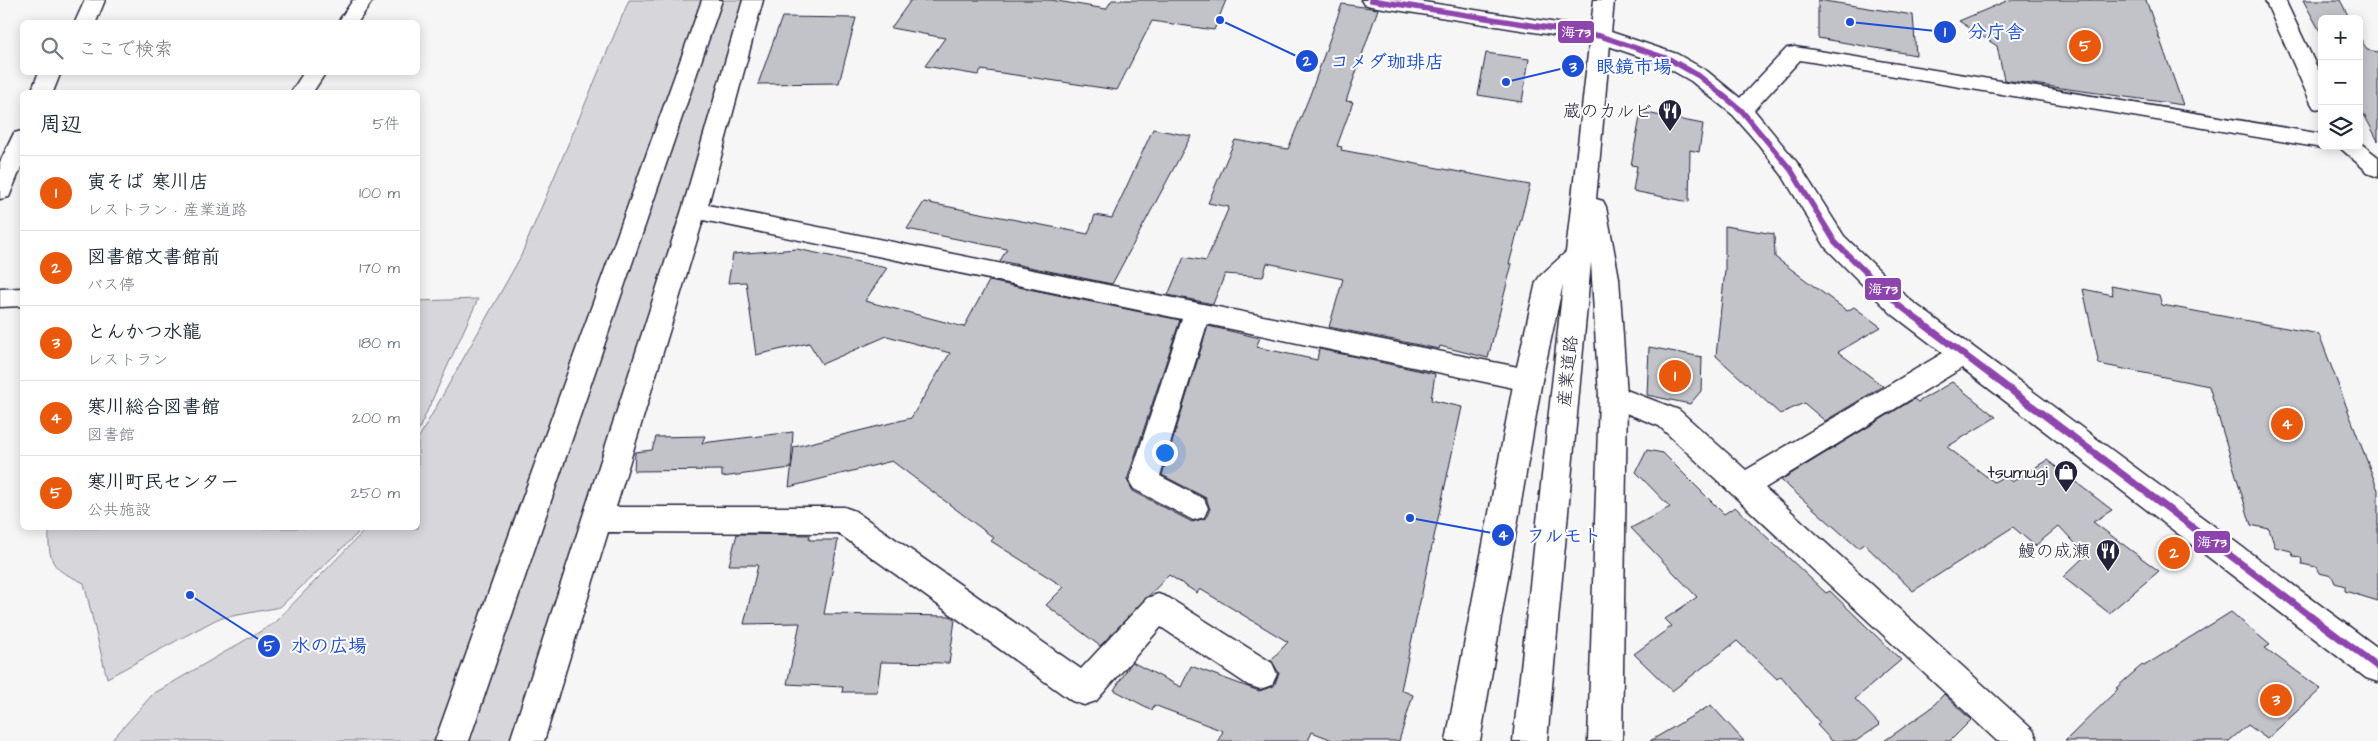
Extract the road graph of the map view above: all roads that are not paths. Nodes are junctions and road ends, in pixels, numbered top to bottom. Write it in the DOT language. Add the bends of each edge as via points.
graph roads {
  1 [pos="95,0"];
  2 [pos="363,0"];
  3 [pos="712,0"];
  4 [pos="753,0"];
  5 [pos="1371,0"];
  6 [pos="1604,0"];
  7 [pos="2275,0"];
  8 [pos="87,20"];
  9 [pos="349,20"];
  10 [pos="1600,36"];
  11 [pos="49,75"];
  12 [pos="313,75"];
  13 [pos="43,90"];
  14 [pos="303,90"];
  15 [pos="2318,94"];
  16 [pos="1741,110"];
  17 [pos="2318,140"];
  18 [pos="20,143"];
  19 [pos="2355,150"];
  20 [pos="2378,169"];
  21 [pos="1588,171"];
  22 [pos="0,191"];
  23 [pos="694,210"];
  24 [pos="1580,254"];
  25 [pos="20,297"];
  26 [pos="0,298"];
  27 [pos="1198,312"];
  28 [pos="1963,354"];
  29 [pos="1528,380"];
  30 [pos="1612,396"];
  31 [pos="1742,487"];
  32 [pos="1193,508"];
  33 [pos="597,519"];
  34 [pos="2378,668"];
  35 [pos="1260,674"];
  36 [pos="452,741"];
  37 [pos="527,741"];
  38 [pos="1463,741"];
  39 [pos="1530,741"];
  40 [pos="1605,741"];
  41 [pos="2021,741"];
  1 -- 8 [label="street"];
  2 -- 9 [label="street"];
  3 -- 36 [label="street"];
  4 -- 23 [label="street"];
  5 -- 10 [label="street"];
  6 -- 10 [label="street, 産業道路"];
  7 -- 15 [label="street"];
  10 -- 16 [label="street" via="1669,59 1698,76"];
  10 -- 21 [label="street, 産業道路"];
  11 -- 13 [label="street"];
  12 -- 14 [label="street"];
  16 -- 17 [label="street" via="1795,53"];
  16 -- 28 [label="street" via="1791,170 1835,242 1901,307"];
  18 -- 22 [label="street"];
  19 -- 20 [label="street"];
  21 -- 24 [label="street, 産業道路"];
  21 -- 30 [label="street" via="1606,278"];
  23 -- 27 [label="street"];
  23 -- 33 [label="street"];
  24 -- 29 [label="street" via="1549,282"];
  24 -- 39 [label="street, 産業道路"];
  25 -- 26 [label="street"];
  27 -- 29 [label="street"];
  27 -- 32 [label="street" via="1144,481"];
  28 -- 31 [label="street"];
  28 -- 34 [label="street"];
  29 -- 38 [label="street"];
  30 -- 31 [label="street" via="1669,418"];
  30 -- 40 [label="street"];
  31 -- 41 [label="street"];
  33 -- 35 [label="street" via="844,520 1084,690 1158,608"];
  33 -- 37 [label="street"];
}
